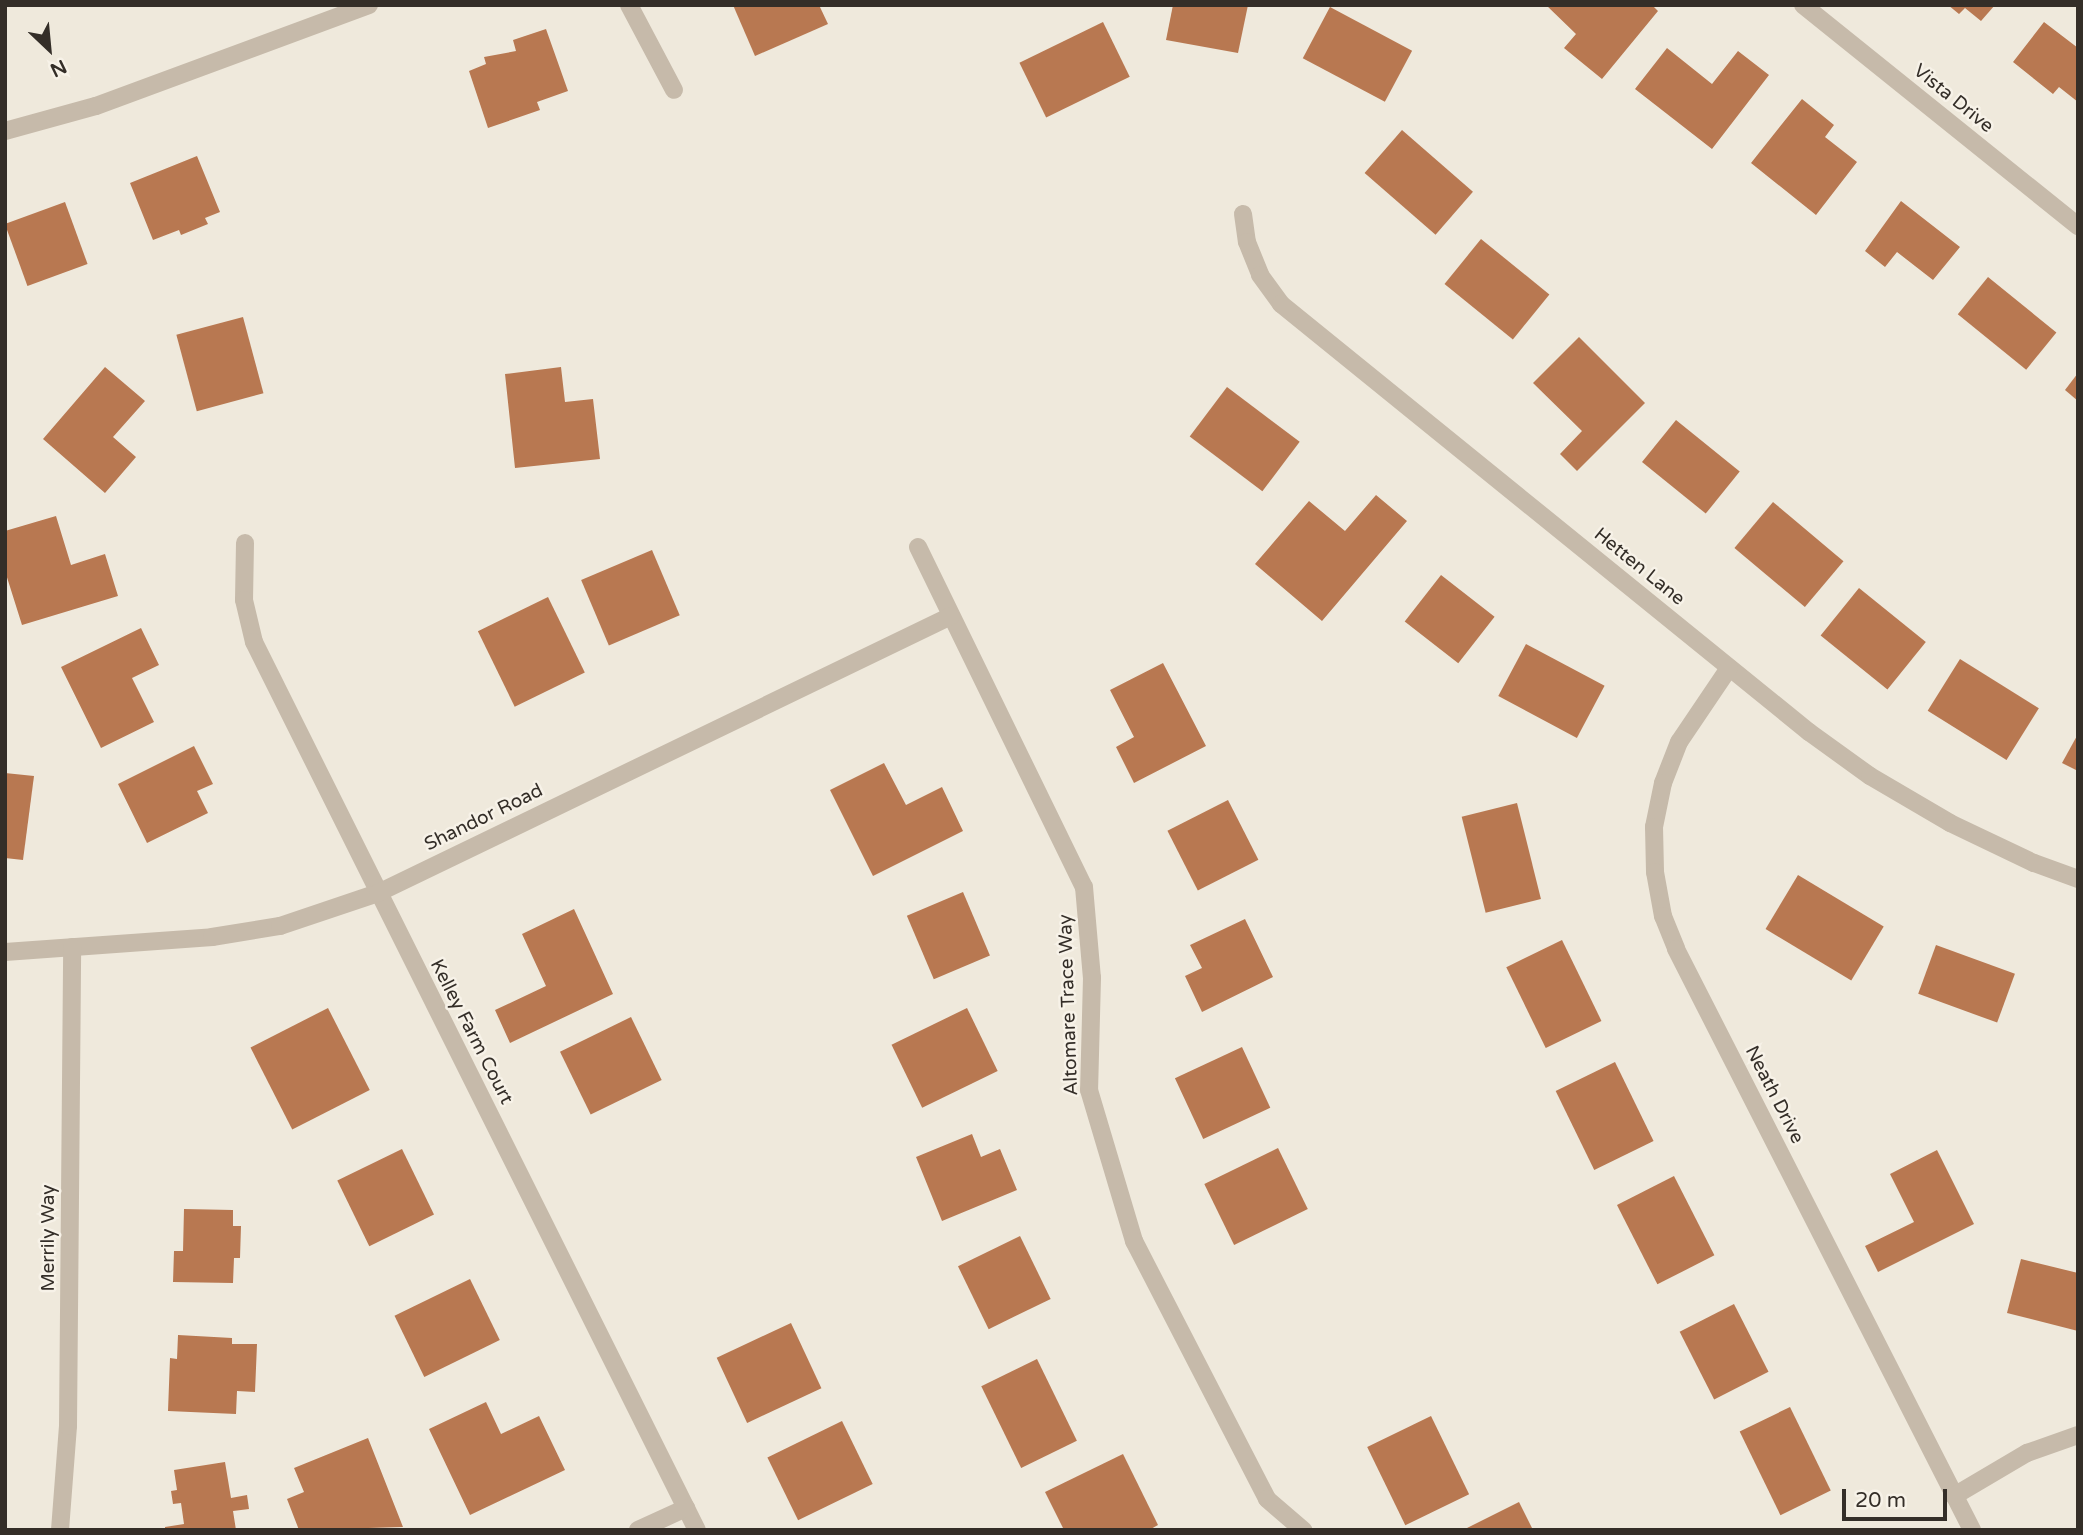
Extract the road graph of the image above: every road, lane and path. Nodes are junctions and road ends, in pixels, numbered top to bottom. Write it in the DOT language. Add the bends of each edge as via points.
graph roads {
  1 [pos="369,5"];
  2 [pos="629,5"];
  3 [pos="1803,5"];
  4 [pos="674,90"];
  5 [pos="5,131"];
  6 [pos="1243,214"];
  7 [pos="2078,226"];
  8 [pos="245,543"];
  9 [pos="918,547"];
  10 [pos="951,616"];
  11 [pos="1729,668"];
  12 [pos="2078,879"];
  13 [pos="377,893"];
  14 [pos="72,947"];
  15 [pos="5,952"];
  16 [pos="2078,1435"];
  17 [pos="1954,1496"];
  18 [pos="686,1508"];
  19 [pos="60,1530"];
  20 [pos="638,1530"];
  21 [pos="697,1530"];
  22 [pos="1303,1530"];
  23 [pos="1972,1530"];
  1 -- 5 [label="street" via="96,106"];
  2 -- 4 [label="street"];
  3 -- 7 [label="street, Vista Drive"];
  6 -- 11 [label="street, Hetten Lane" via="1247,242 1260,275 1281,304"];
  8 -- 13 [label="street, Kelley Farm Court" via="244,600 254,642"];
  9 -- 10 [label="street, Altomare Trace Way"];
  10 -- 13 [label="street, Shandor Road"];
  10 -- 22 [label="street, Altomare Trace Way" via="1084,887 1092,978 1089,1090 1135,1241 1267,1499"];
  11 -- 12 [label="street, Hetten Lane" via="1870,776 1950,823"];
  11 -- 17 [label="street, Neath Drive" via="1679,742 1663,783 1654,838 1663,916"];
  13 -- 14 [label="street, Shandor Road" via="281,926 212,937"];
  13 -- 18 [label="street, Kelley Farm Court"];
  14 -- 15 [label="street, Shandor Road"];
  14 -- 19 [label="street, Merrily Way" via="68,1426"];
  16 -- 17 [label="street" via="2027,1453"];
  17 -- 23 [label="street, Neath Drive"];
  18 -- 20 [label="street"];
  18 -- 21 [label="street, Kelley Farm Court"];
}
